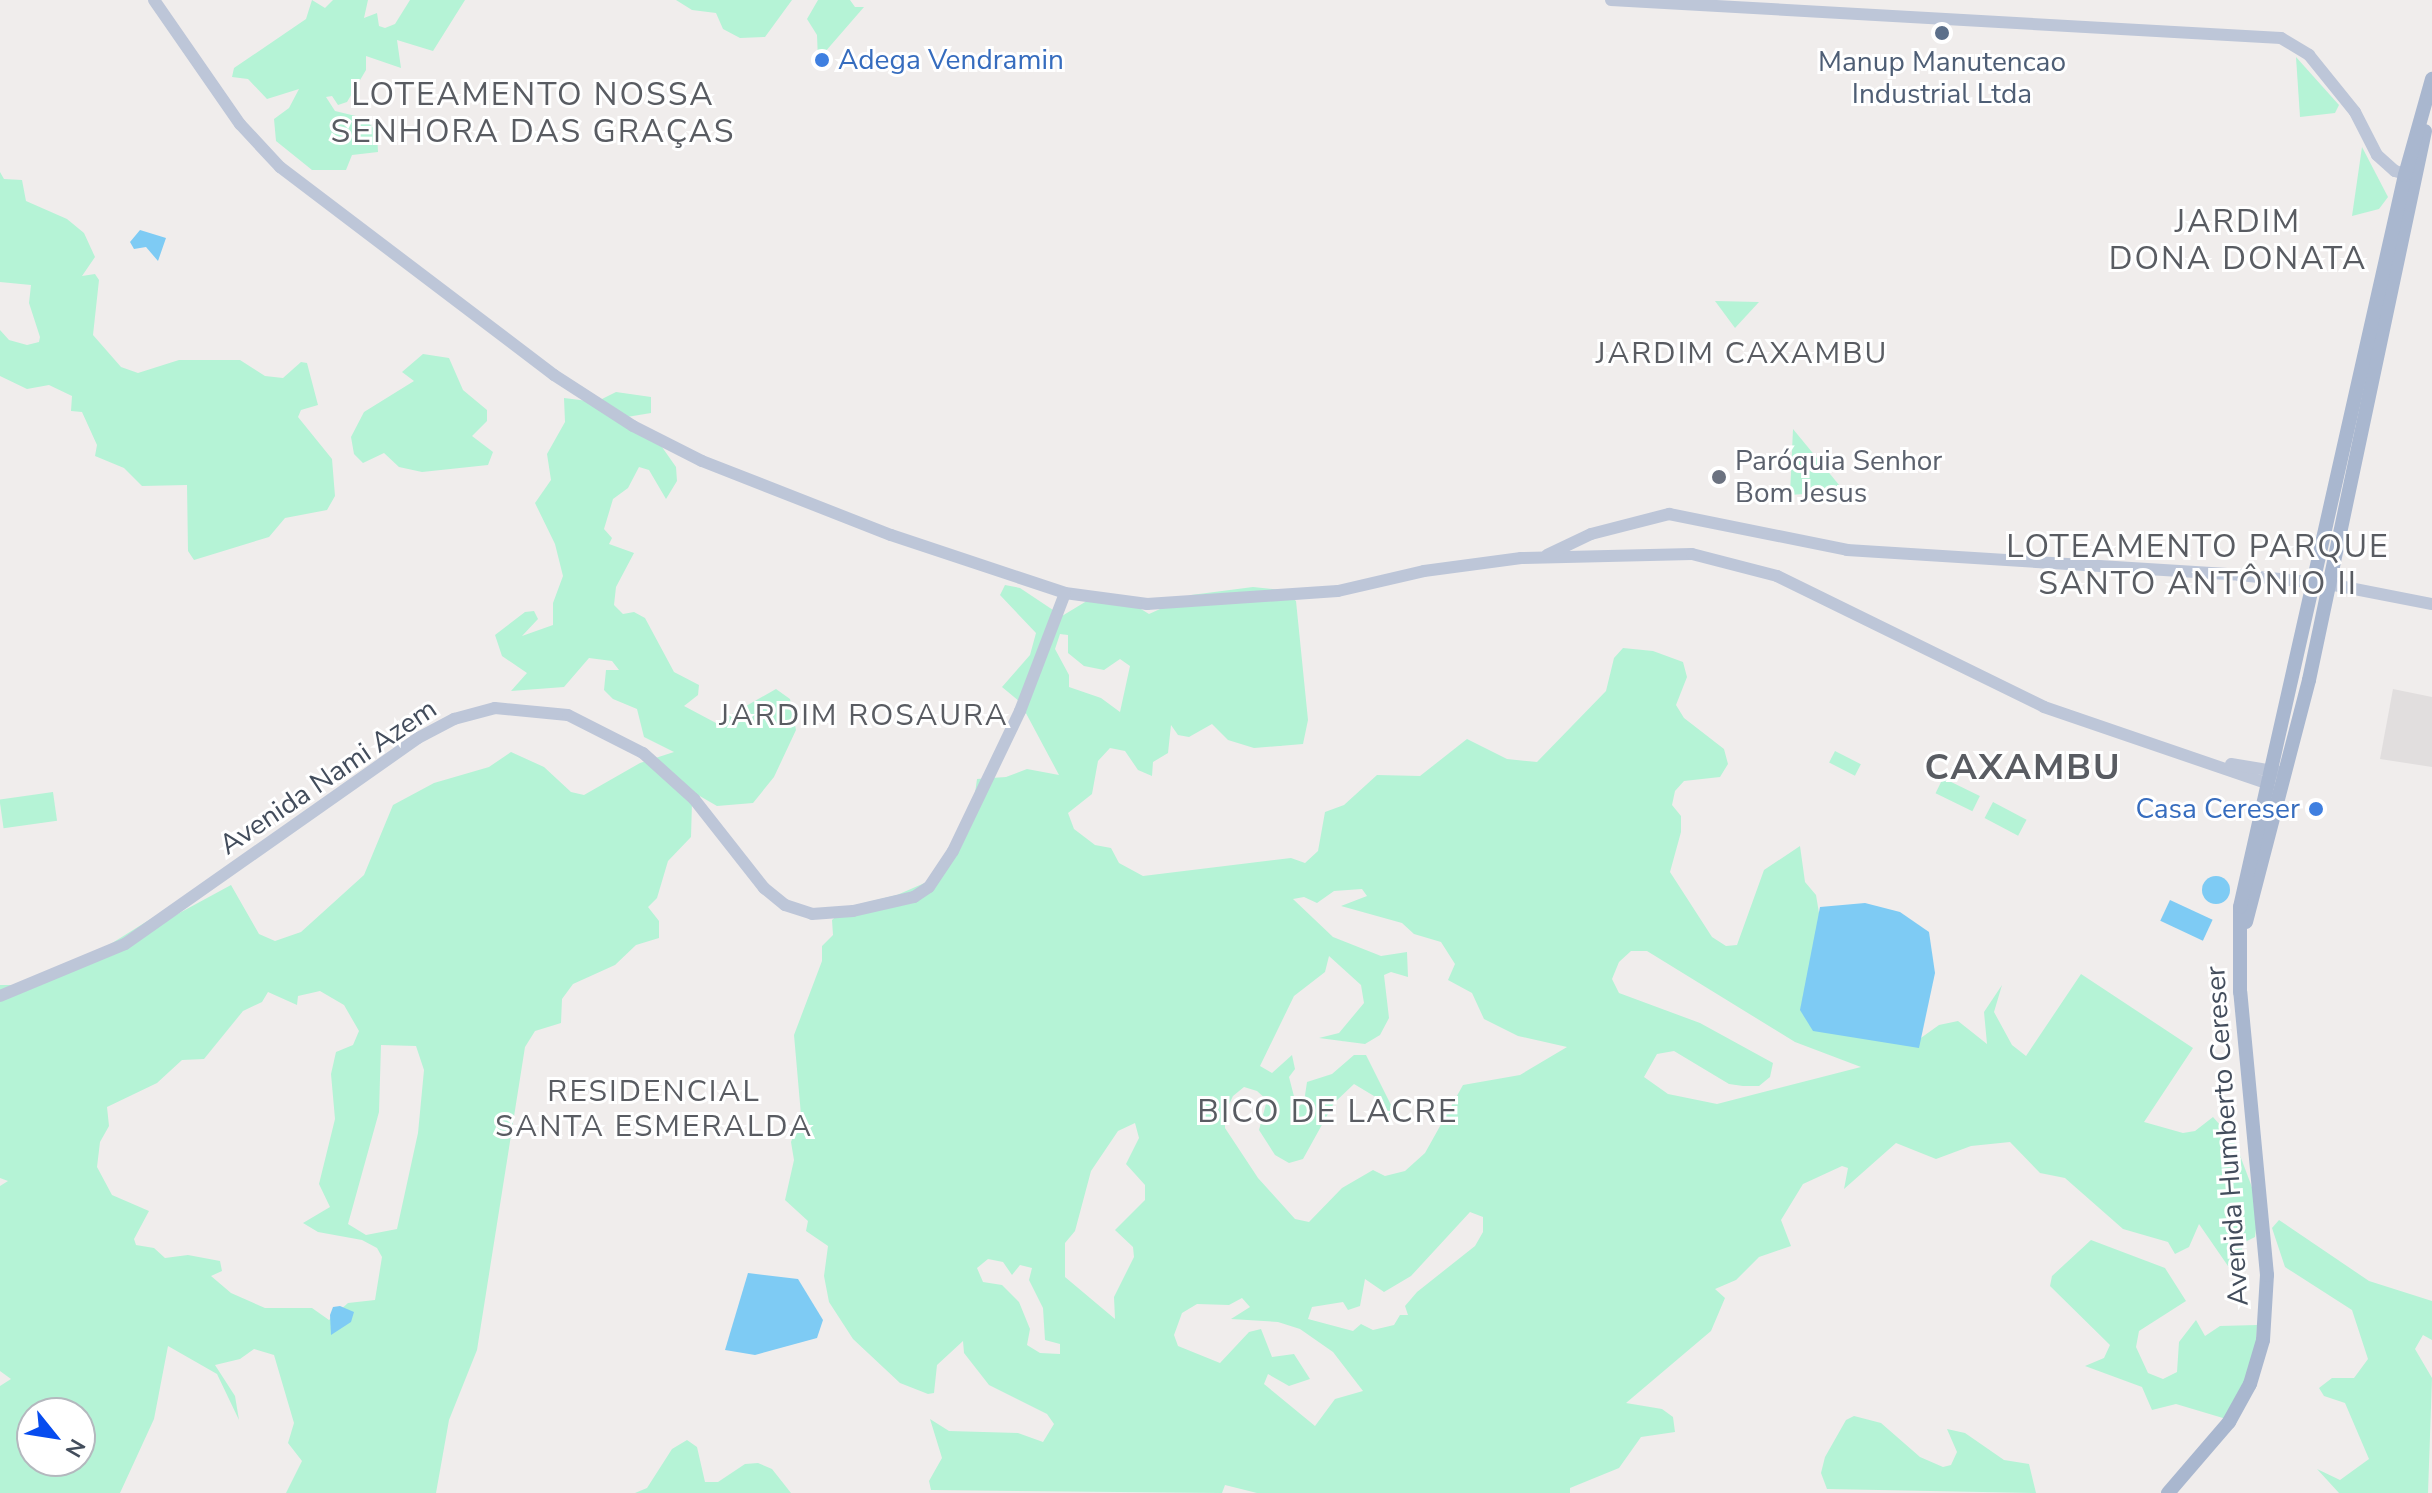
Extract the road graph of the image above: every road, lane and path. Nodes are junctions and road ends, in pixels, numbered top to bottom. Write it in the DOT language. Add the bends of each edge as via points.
graph roads {
  1 [pos="154,0"];
  2 [pos="1611,0"];
  3 [pos="2432,81"];
  4 [pos="2410,176"];
  5 [pos="1544,557"];
  6 [pos="2313,582"];
  7 [pos="2329,584"];
  8 [pos="1065,593"];
  9 [pos="2432,604"];
  10 [pos="2273,775"];
  11 [pos="0,996"];
  12 [pos="2168,1493"];
  1 -- 8 [label="main road" via="233,115 280,167 554,375 633,426 702,461 891,535"];
  2 -- 4 [label="main road" via="2281,38 2309,55 2355,112 2377,155"];
  3 -- 4 [label="main road, Avenida Humberto Cereser"];
  4 -- 6 [label="main road, Avenida Humberto Cereser"];
  4 -- 7 [label="main road, Avenida Humberto Cereser"];
  5 -- 6 [label="main road" via="1591,534 1669,514 1847,550"];
  5 -- 8 [label="main road" via="1424,571 1308,593 1147,604"];
  5 -- 10 [label="main road" via="1661,551 1756,568 2044,707 2200,759"];
  6 -- 7 [label="main road"];
  6 -- 10 [label="main road, Avenida Humberto Cereser"];
  7 -- 9 [label="main road"];
  7 -- 10 [label="main road, Avenida Humberto Cereser"];
  8 -- 11 [label="main road, Avenida Nami Azem" via="1020,711 953,851 929,887 914,897 812,914 785,905 764,888 694,799 643,753 568,715 495,708 454,719 418,738 125,944"];
  10 -- 12 [label="main road, Avenida Humberto Cereser" via="2243,888 2240,992 2267,1275 2266,1318 2258,1359 2239,1406"];
}
